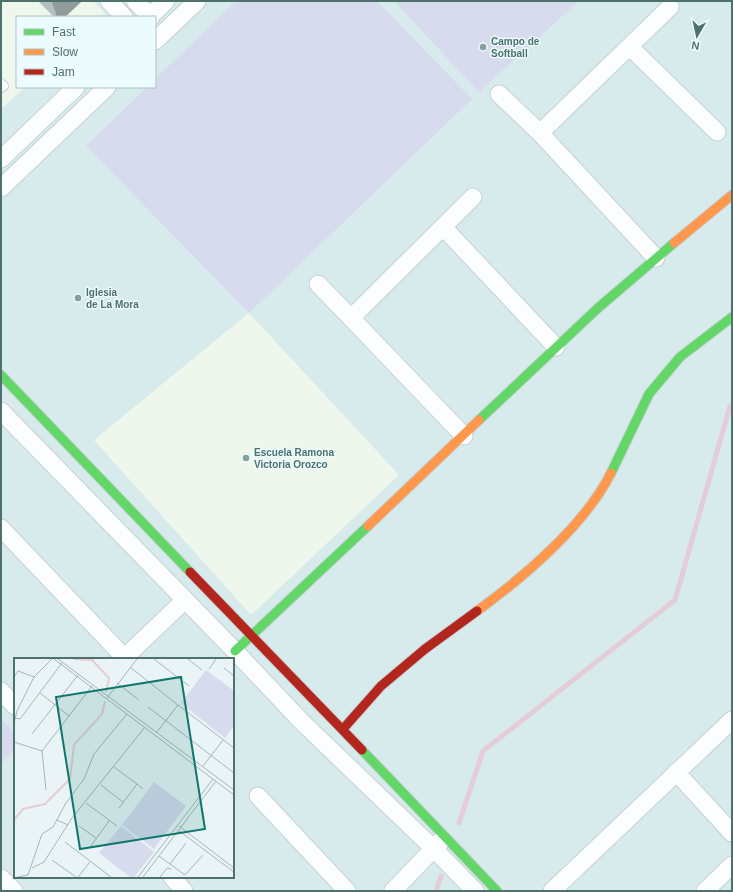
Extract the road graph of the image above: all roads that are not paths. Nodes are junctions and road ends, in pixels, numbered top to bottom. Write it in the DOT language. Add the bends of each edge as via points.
graph roads {
  1 [pos="109,1"];
  2 [pos="135,1"];
  3 [pos="166,1"];
  4 [pos="197,1"];
  5 [pos="670,6"];
  6 [pos="123,16"];
  7 [pos="147,16"];
  8 [pos="156,20"];
  9 [pos="156,23"];
  10 [pos="630,47"];
  11 [pos="1,83"];
  12 [pos="1,88"];
  13 [pos="75,88"];
  14 [pos="106,88"];
  15 [pos="499,94"];
  16 [pos="717,132"];
  17 [pos="540,133"];
  18 [pos="1,159"];
  19 [pos="1,188"];
  20 [pos="732,195"];
  21 [pos="473,197"];
  22 [pos="443,227"];
  23 [pos="656,258"];
  24 [pos="318,284"];
  25 [pos="732,317"];
  26 [pos="350,318"];
  27 [pos="556,347"];
  28 [pos="1,375"];
  29 [pos="1,411"];
  30 [pos="464,436"];
  31 [pos="1,528"];
  32 [pos="185,600"];
  33 [pos="252,636"];
  34 [pos="235,651"];
  35 [pos="124,658"];
  36 [pos="1,691"];
  37 [pos="14,705"];
  38 [pos="732,720"];
  39 [pos="343,729"];
  40 [pos="676,772"];
  41 [pos="258,796"];
  42 [pos="732,834"];
  43 [pos="440,843"];
  44 [pos="732,865"];
  45 [pos="1,878"];
  46 [pos="173,878"];
  47 [pos="14,891"];
  48 [pos="184,891"];
  49 [pos="347,891"];
  50 [pos="393,891"];
  51 [pos="475,891"];
  52 [pos="497,891"];
  53 [pos="552,891"];
  54 [pos="705,891"];
  1 -- 6 [label="street"];
  2 -- 7 [label="street"];
  3 -- 8 [label="street"];
  4 -- 9 [label="street"];
  5 -- 10 [label="street"];
  10 -- 16 [label="street"];
  10 -- 17 [label="street"];
  11 -- 12 [label="lane" via="4,86"];
  13 -- 18 [label="street"];
  14 -- 19 [label="street"];
  15 -- 17 [label="street"];
  17 -- 23 [label="street"];
  20 -- 23 [label="street"];
  21 -- 22 [label="street"];
  22 -- 26 [label="street"];
  22 -- 27 [label="street"];
  23 -- 27 [label="street"];
  24 -- 26 [label="street"];
  25 -- 39 [label="street" via="680,357 649,394 602,491 569,531 526,573 425,649 381,686"];
  26 -- 30 [label="street"];
  27 -- 30 [label="street"];
  28 -- 33 [label="street"];
  29 -- 32 [label="street"];
  30 -- 33 [label="street"];
  31 -- 35 [label="street"];
  32 -- 34 [label="street"];
  32 -- 35 [label="street"];
  33 -- 34 [label="street"];
  33 -- 39 [label="street"];
  34 -- 43 [label="street" via="301,721"];
  36 -- 37 [label="street"];
  38 -- 40 [label="street"];
  39 -- 43 [label="street"];
  40 -- 42 [label="street"];
  40 -- 53 [label="street"];
  41 -- 49 [label="street"];
  43 -- 50 [label="street"];
  43 -- 51 [label="street"];
  43 -- 52 [label="street"];
  44 -- 54 [label="street"];
  45 -- 47 [label="street"];
  46 -- 48 [label="street"];
}
